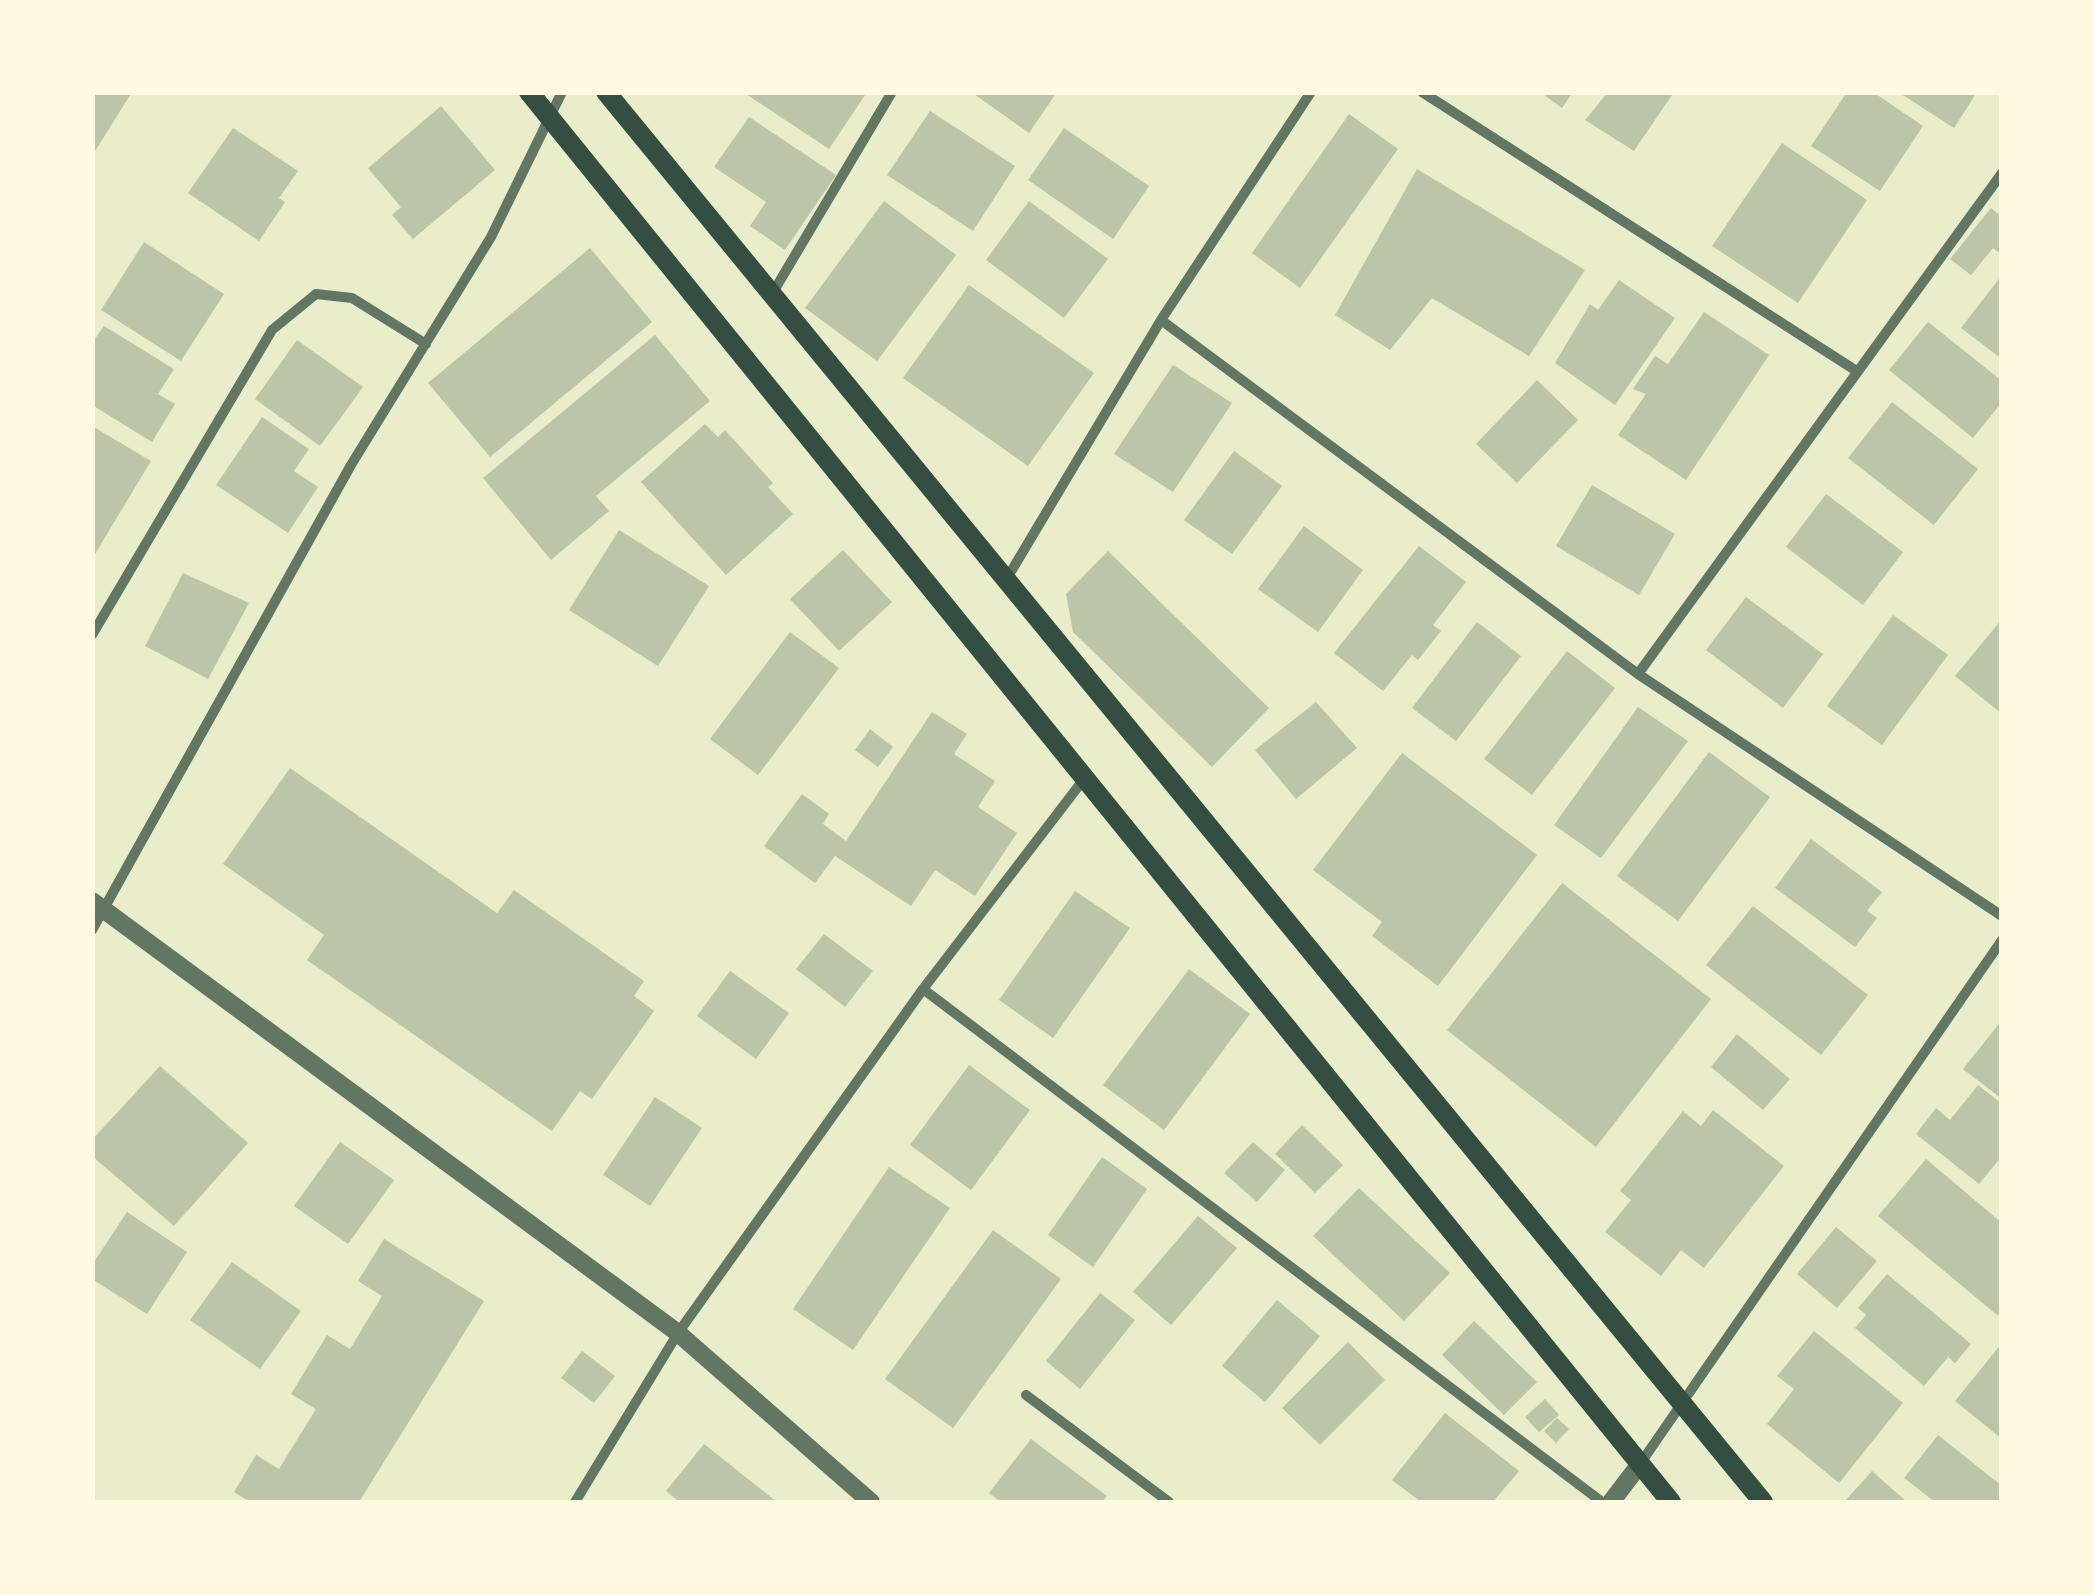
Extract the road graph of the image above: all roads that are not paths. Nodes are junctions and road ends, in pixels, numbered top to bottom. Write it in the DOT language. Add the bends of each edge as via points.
graph roads {
  1 [pos="529,92"];
  2 [pos="562,92"];
  3 [pos="606,92"];
  4 [pos="892,92"];
  5 [pos="1311,92"];
  6 [pos="1422,92"];
  7 [pos="552,121"];
  8 [pos="2002,173"];
  9 [pos="772,295"];
  10 [pos="1161,320"];
  11 [pos="426,344"];
  12 [pos="1855,370"];
  13 [pos="1006,580"];
  14 [pos="92,635"];
  15 [pos="1638,674"];
  16 [pos="1084,779"];
  17 [pos="98,905"];
  18 [pos="2002,916"];
  19 [pos="92,930"];
  20 [pos="2002,940"];
  21 [pos="923,989"];
  22 [pos="678,1332"];
  23 [pos="1026,1395"];
  24 [pos="1680,1402"];
  25 [pos="1640,1464"];
  26 [pos="576,1502"];
  27 [pos="871,1502"];
  28 [pos="1169,1502"];
  29 [pos="1602,1502"];
  30 [pos="1610,1502"];
  31 [pos="1671,1502"];
  32 [pos="1763,1502"];
  1 -- 7 [label="main road"];
  2 -- 7 [label="street"];
  3 -- 9 [label="main road"];
  4 -- 9 [label="street"];
  5 -- 10 [label="street"];
  6 -- 12 [label="street"];
  7 -- 11 [label="street"];
  7 -- 16 [label="main road"];
  8 -- 12 [label="street"];
  9 -- 13 [label="main road"];
  10 -- 13 [label="street"];
  10 -- 15 [label="street"];
  11 -- 14 [label="street" via="352,298 316,294 272,330"];
  11 -- 17 [label="street"];
  12 -- 15 [label="street"];
  13 -- 24 [label="main road"];
  15 -- 18 [label="street"];
  16 -- 21 [label="street"];
  16 -- 25 [label="main road"];
  17 -- 19 [label="street"];
  17 -- 22 [label="street"];
  20 -- 24 [label="street"];
  21 -- 22 [label="street"];
  21 -- 29 [label="street"];
  22 -- 26 [label="street"];
  22 -- 27 [label="street"];
  23 -- 28 [label="street"];
  24 -- 25 [label="street"];
  24 -- 32 [label="main road"];
  25 -- 30 [label="street"];
  25 -- 31 [label="main road"];
}
